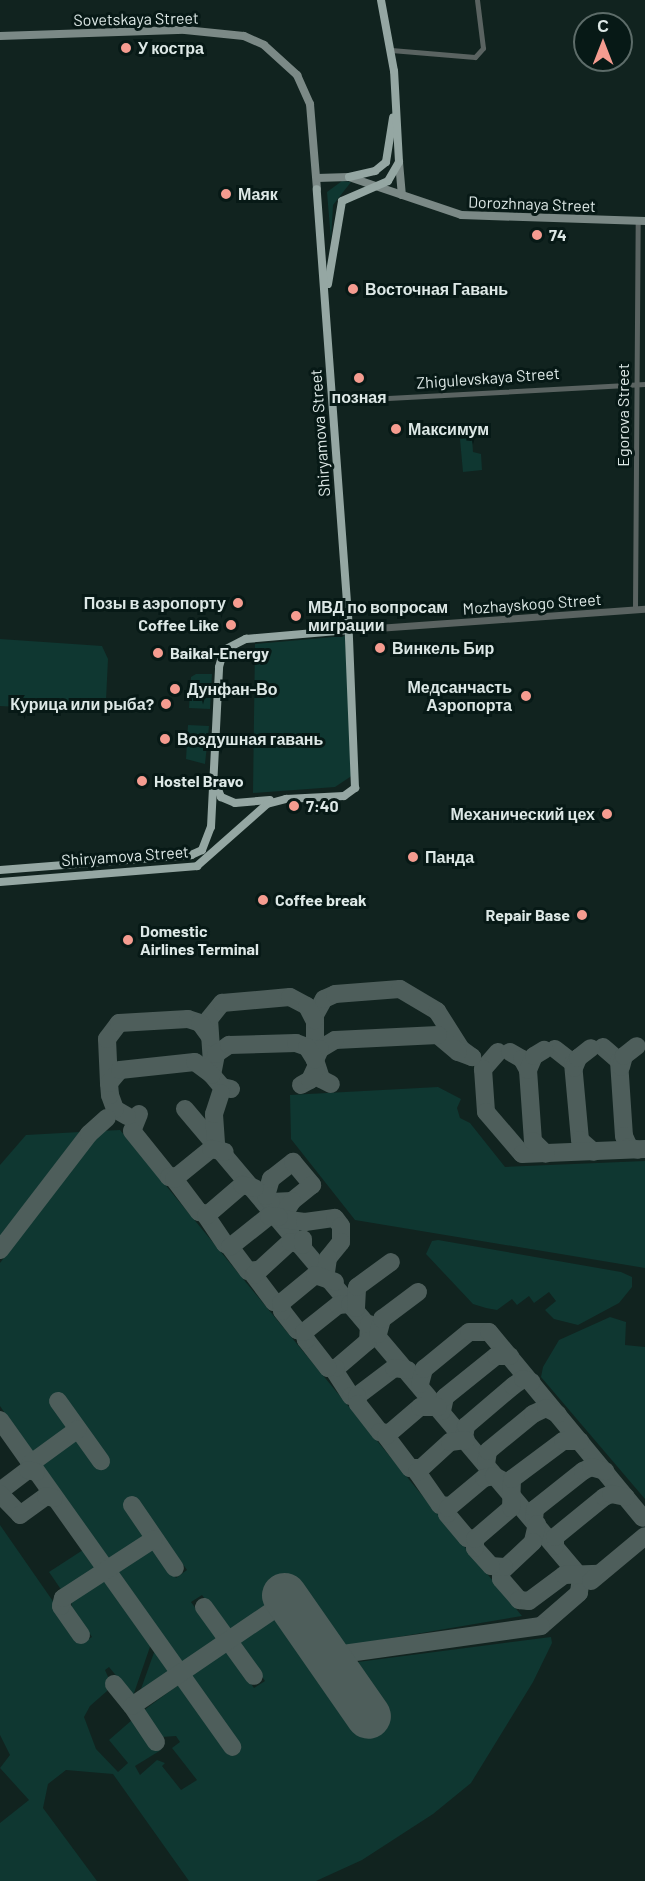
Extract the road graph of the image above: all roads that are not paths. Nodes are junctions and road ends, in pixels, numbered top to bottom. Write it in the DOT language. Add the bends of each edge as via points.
graph roads {
  1 [pos="381,0"];
  2 [pos="477,0"];
  3 [pos="0,36"];
  4 [pos="391,50"];
  5 [pos="396,94"];
  6 [pos="399,162"];
  7 [pos="349,177"];
  8 [pos="317,178"];
  9 [pos="375,186"];
  10 [pos="317,189"];
  11 [pos="402,195"];
  12 [pos="642,221"];
  13 [pos="326,306"];
  14 [pos="636,384"];
  15 [pos="645,384"];
  16 [pos="332,401"];
  17 [pos="635,609"];
  18 [pos="645,609"];
  19 [pos="349,630"];
  20 [pos="214,775"];
  21 [pos="286,799"];
  22 [pos="0,870"];
  23 [pos="0,882"];
  1 -- 4 [label="main road"];
  2 -- 4 [label="street" via="483,48 475,57"];
  3 -- 8 [label="main road, Sovetskaya Street" via="185,30 244,36 264,45 297,75 309,104"];
  4 -- 5 [label="main road"];
  5 -- 6 [label="main road"];
  5 -- 7 [label="main road" via="386,162 375,171"];
  6 -- 9 [label="main road" via="395,175"];
  6 -- 11 [label="main road"];
  7 -- 8 [label="main road, Dorozhnaya Street"];
  7 -- 9 [label="main road, Dorozhnaya Street"];
  8 -- 10 [label="main road, Sovetskaya Street"];
  9 -- 11 [label="main road, Dorozhnaya Street"];
  9 -- 13 [label="main road" via="346,197 338,209"];
  10 -- 13 [label="main road"];
  11 -- 12 [label="main road, Dorozhnaya Street" via="443,210 490,219"];
  12 -- 14 [label="street, Egorova Street"];
  13 -- 16 [label="main road, Shiryamova Street"];
  14 -- 15 [label="street, Zhigulevskaya Street"];
  14 -- 16 [label="street, Zhigulevskaya Street"];
  14 -- 17 [label="street, Egorova Street"];
  16 -- 19 [label="main road, Shiryamova Street"];
  17 -- 18 [label="street, Mozhayskogo Street"];
  17 -- 19 [label="street, Mozhayskogo Street"];
  19 -- 20 [label="main road, Shiryamova Street" via="246,639 224,650 219,667"];
  19 -- 21 [label="main road, Shiryamova Street" via="355,788 344,796"];
  20 -- 21 [label="main road" via="217,792 234,803"];
  20 -- 22 [label="main road, Shiryamova Street" via="210,837 198,853"];
  21 -- 23 [label="main road, Shiryamova Street" via="262,807 197,866"];
}
